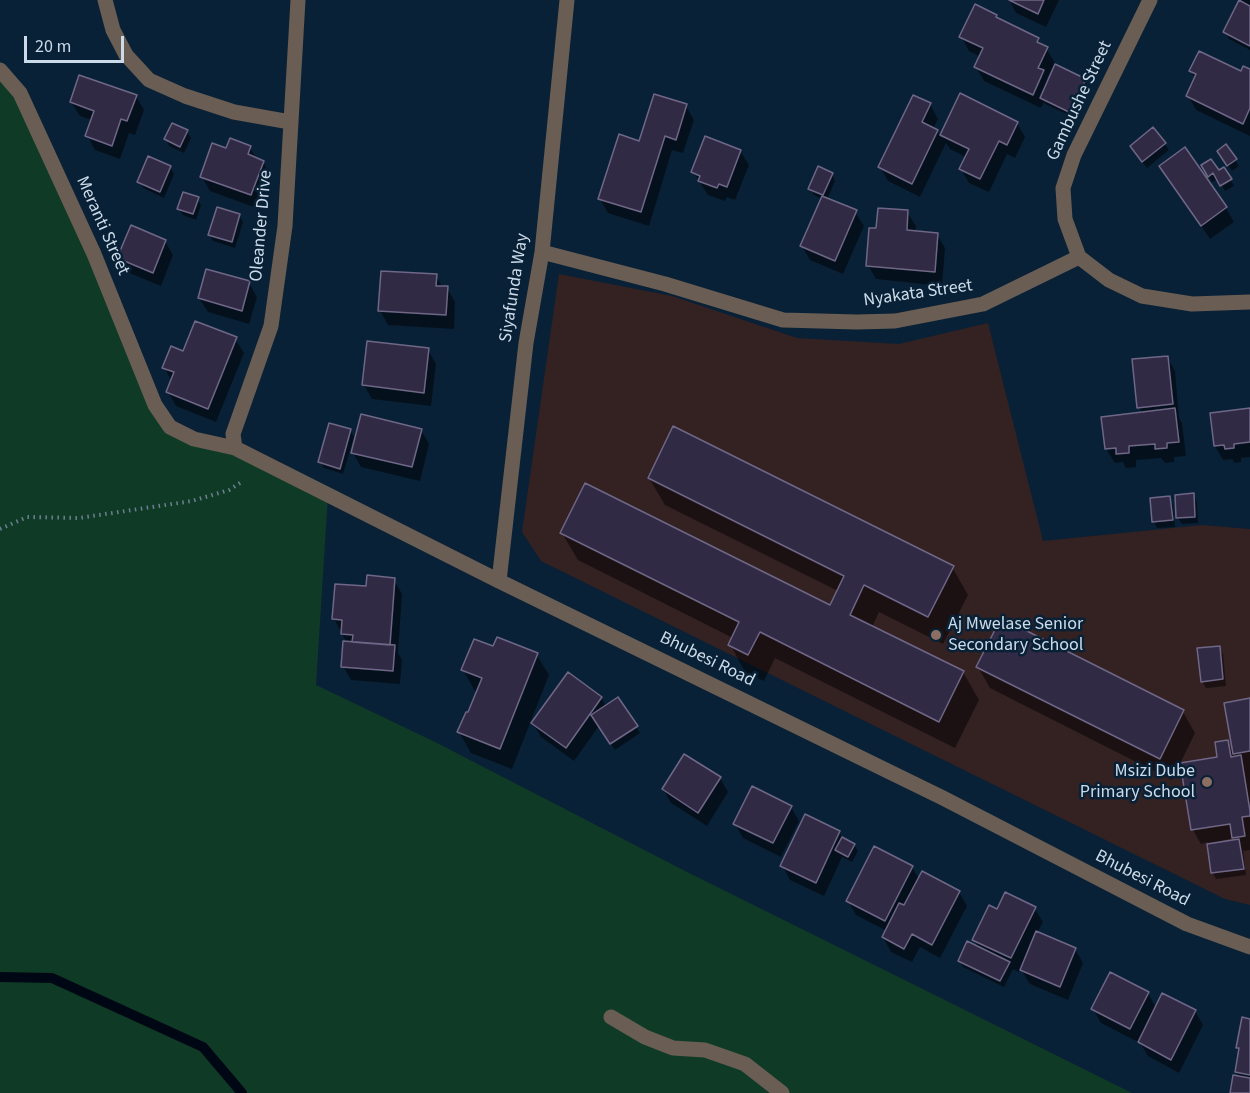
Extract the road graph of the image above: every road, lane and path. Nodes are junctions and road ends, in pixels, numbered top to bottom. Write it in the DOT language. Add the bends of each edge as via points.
graph roads {
  1 [pos="105,0"];
  2 [pos="298,0"];
  3 [pos="567,0"];
  4 [pos="1150,0"];
  5 [pos="0,70"];
  6 [pos="290,123"];
  7 [pos="542,252"];
  8 [pos="1079,257"];
  9 [pos="1250,302"];
  10 [pos="155,405"];
  11 [pos="235,448"];
  12 [pos="268,465"];
  13 [pos="0,529"];
  14 [pos="499,581"];
  15 [pos="1250,947"];
  16 [pos="611,1017"];
  17 [pos="782,1093"];
  1 -- 6 [label="street" via="113,30 126,55 149,80 234,112"];
  2 -- 6 [label="street, Oleander Drive"];
  3 -- 7 [label="street, Siyafunda Way"];
  4 -- 8 [label="street, Gambushe Street" via="1074,155 1064,188 1065,219"];
  5 -- 10 [label="street, Meranti Street" via="20,93 35,125 94,254"];
  6 -- 11 [label="street, Oleander Drive" via="285,226 271,326 233,434"];
  7 -- 8 [label="street, Nyakata Street" via="783,320 857,322 895,321 983,304"];
  7 -- 14 [label="street, Siyafunda Way" via="526,343"];
  8 -- 9 [label="street" via="1109,280 1142,296 1192,304"];
  10 -- 11 [label="street, Bhubesi Road" via="170,427 194,439"];
  11 -- 12 [label="street, Bhubesi Road"];
  12 -- 13 [label="path" via="229,490 192,501 79,518 27,517"];
  12 -- 14 [label="street, Bhubesi Road"];
  14 -- 15 [label="street, Bhubesi Road" via="943,798 1187,924"];
  16 -- 17 [label="street" via="673,1047 705,1050 745,1064"];
}
